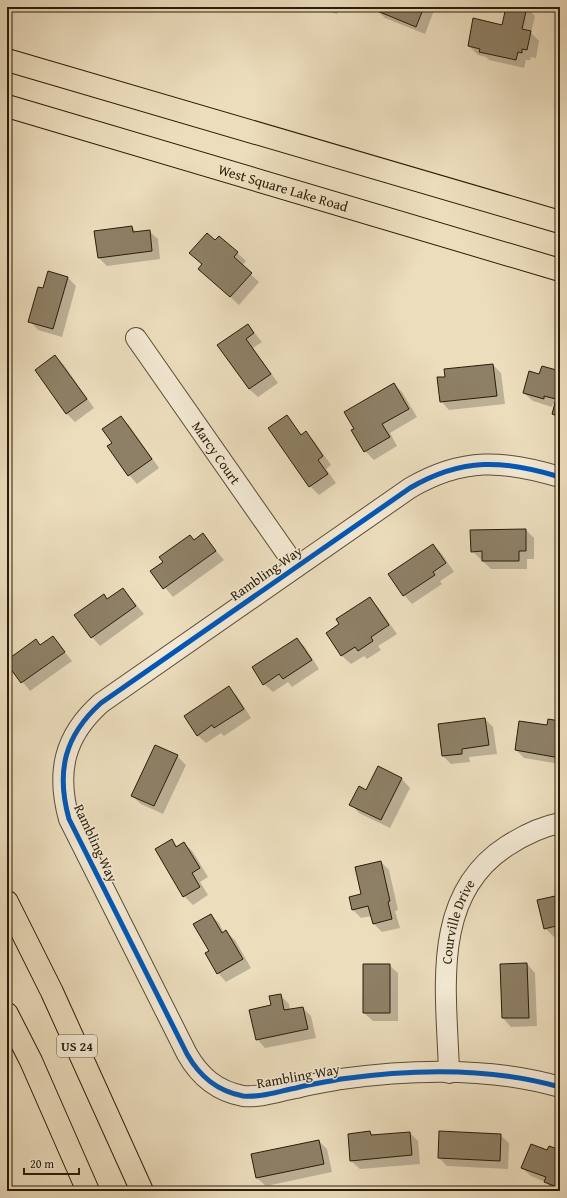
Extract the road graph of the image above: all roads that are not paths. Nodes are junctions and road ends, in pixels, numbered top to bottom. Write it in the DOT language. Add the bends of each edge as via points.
graph roads {
  1 [pos="7,60"];
  2 [pos="7,106"];
  3 [pos="560,222"];
  4 [pos="560,270"];
  5 [pos="136,338"];
  6 [pos="560,477"];
  7 [pos="296,567"];
  8 [pos="560,823"];
  9 [pos="7,902"];
  10 [pos="7,1014"];
  11 [pos="449,1073"];
  12 [pos="560,1087"];
  13 [pos="88,1191"];
  14 [pos="142,1191"];
  1 -- 3 [label="highway"];
  2 -- 4 [label="highway, West Square Lake Road"];
  5 -- 7 [label="street, Marcy Court"];
  6 -- 7 [label="street, Rambling Way" via="503,464 475,465 442,472 410,488"];
  7 -- 11 [label="street, Rambling Way" via="101,703 88,715 72,738 63,767 64,801 69,819 187,1054 194,1067 209,1082 225,1091 257,1096 342,1079"];
  8 -- 11 [label="street, Courville Drive" via="531,831 499,851 485,862 461,898 450,932 447,958"];
  9 -- 14 [label="highway, US 24" via="52,992"];
  10 -- 13 [label="highway" via="31,1061"];
  11 -- 12 [label="street, Rambling Way" via="512,1076"];
}
